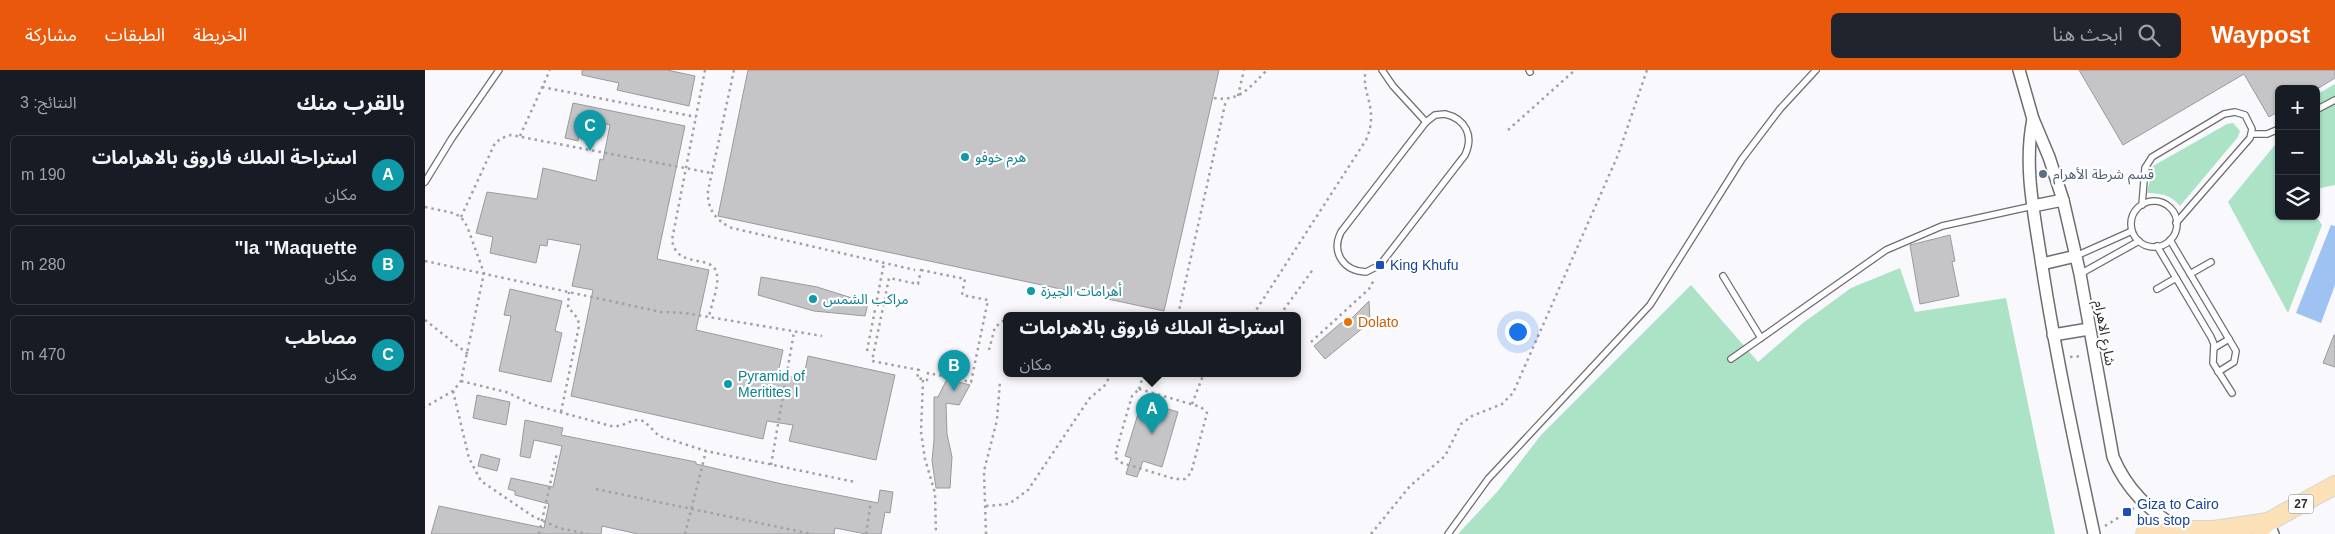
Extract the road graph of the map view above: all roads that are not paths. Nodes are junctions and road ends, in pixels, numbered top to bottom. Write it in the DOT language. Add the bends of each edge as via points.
graph roads {
  1 [pos="499,70"];
  2 [pos="1382,70"];
  3 [pos="1816,70"];
  4 [pos="2019,70"];
  5 [pos="2335,100"];
  6 [pos="2320,108"];
  7 [pos="2033,119"];
  8 [pos="1426,122"];
  9 [pos="2277,130"];
  10 [pos="2252,134"];
  11 [pos="425,182"];
  12 [pos="2063,200"];
  13 [pos="2142,204"];
  14 [pos="2033,206"];
  15 [pos="2177,224"];
  16 [pos="2132,231"];
  17 [pos="2170,240"];
  18 [pos="2139,241"];
  19 [pos="2157,246"];
  20 [pos="2076,256"];
  21 [pos="2211,262"];
  22 [pos="2042,264"];
  23 [pos="2079,274"];
  24 [pos="2190,274"];
  25 [pos="1723,276"];
  26 [pos="2176,278"];
  27 [pos="2157,289"];
  28 [pos="2089,329"];
  29 [pos="2053,335"];
  30 [pos="1761,338"];
  31 [pos="2229,340"];
  32 [pos="2214,348"];
  33 [pos="1731,359"];
  34 [pos="2218,372"];
  35 [pos="2231,393"];
  36 [pos="2335,485"];
  37 [pos="2179,530"];
  38 [pos="2265,530"];
  39 [pos="2097,532"];
  40 [pos="1448,534"];
  41 [pos="2145,534"];
  1 -- 11 [label="lane"];
  2 -- 8 [label="lane"];
  3 -- 40 [label="lane" via="1741,159 1650,305 1488,479"];
  4 -- 7 [label="street, شارع الاهرام"];
  5 -- 6 [label="lane"];
  7 -- 12 [label="street, شارع الاهرام"];
  7 -- 14 [label="street, شارع الاهرام" via="2028,161"];
  8 -- 8 [label="lane" via="1338,239 1338,254 1350,269 1366,272 1380,265 1467,150 1469,138 1459,120 1440,114"];
  9 -- 10 [label="lane"];
  10 -- 13 [label="lane" via="2249,119 2240,113 2229,112 2158,152 2145,168"];
  10 -- 15 [label="lane"];
  12 -- 14 [label="street"];
  12 -- 20 [label="street, شارع الاهرام"];
  13 -- 15 [label="lane" via="2153,201 2165,204 2173,212"];
  13 -- 16 [label="lane" via="2131,219"];
  14 -- 22 [label="street, شارع الاهرام"];
  14 -- 30 [label="lane" via="1942,226 1886,250"];
  15 -- 17 [label="lane"];
  16 -- 18 [label="lane"];
  16 -- 20 [label="lane"];
  17 -- 19 [label="lane"];
  17 -- 24 [label="lane"];
  18 -- 19 [label="lane" via="2147,246"];
  18 -- 23 [label="lane"];
  19 -- 26 [label="lane"];
  20 -- 22 [label="street"];
  20 -- 23 [label="street, شارع الاهرام"];
  21 -- 24 [label="lane"];
  22 -- 29 [label="street, شارع الاهرام"];
  23 -- 28 [label="street, شارع الاهرام"];
  24 -- 31 [label="lane"];
  25 -- 30 [label="lane"];
  26 -- 27 [label="lane"];
  26 -- 32 [label="lane" via="2211,336"];
  28 -- 29 [label="street"];
  28 -- 37 [label="street, شارع الاهرام" via="2113,457 2125,482 2144,504"];
  29 -- 39 [label="street, شارع الاهرام"];
  30 -- 33 [label="lane"];
  31 -- 32 [label="lane"];
  31 -- 34 [label="lane" via="2236,351 2236,360"];
  32 -- 34 [label="lane" via="2213,362"];
  34 -- 35 [label="lane"];
  36 -- 38 [label="main road, 27"];
  37 -- 38 [label="main road, 27"];
  37 -- 41 [label="main road, 27"];
}
